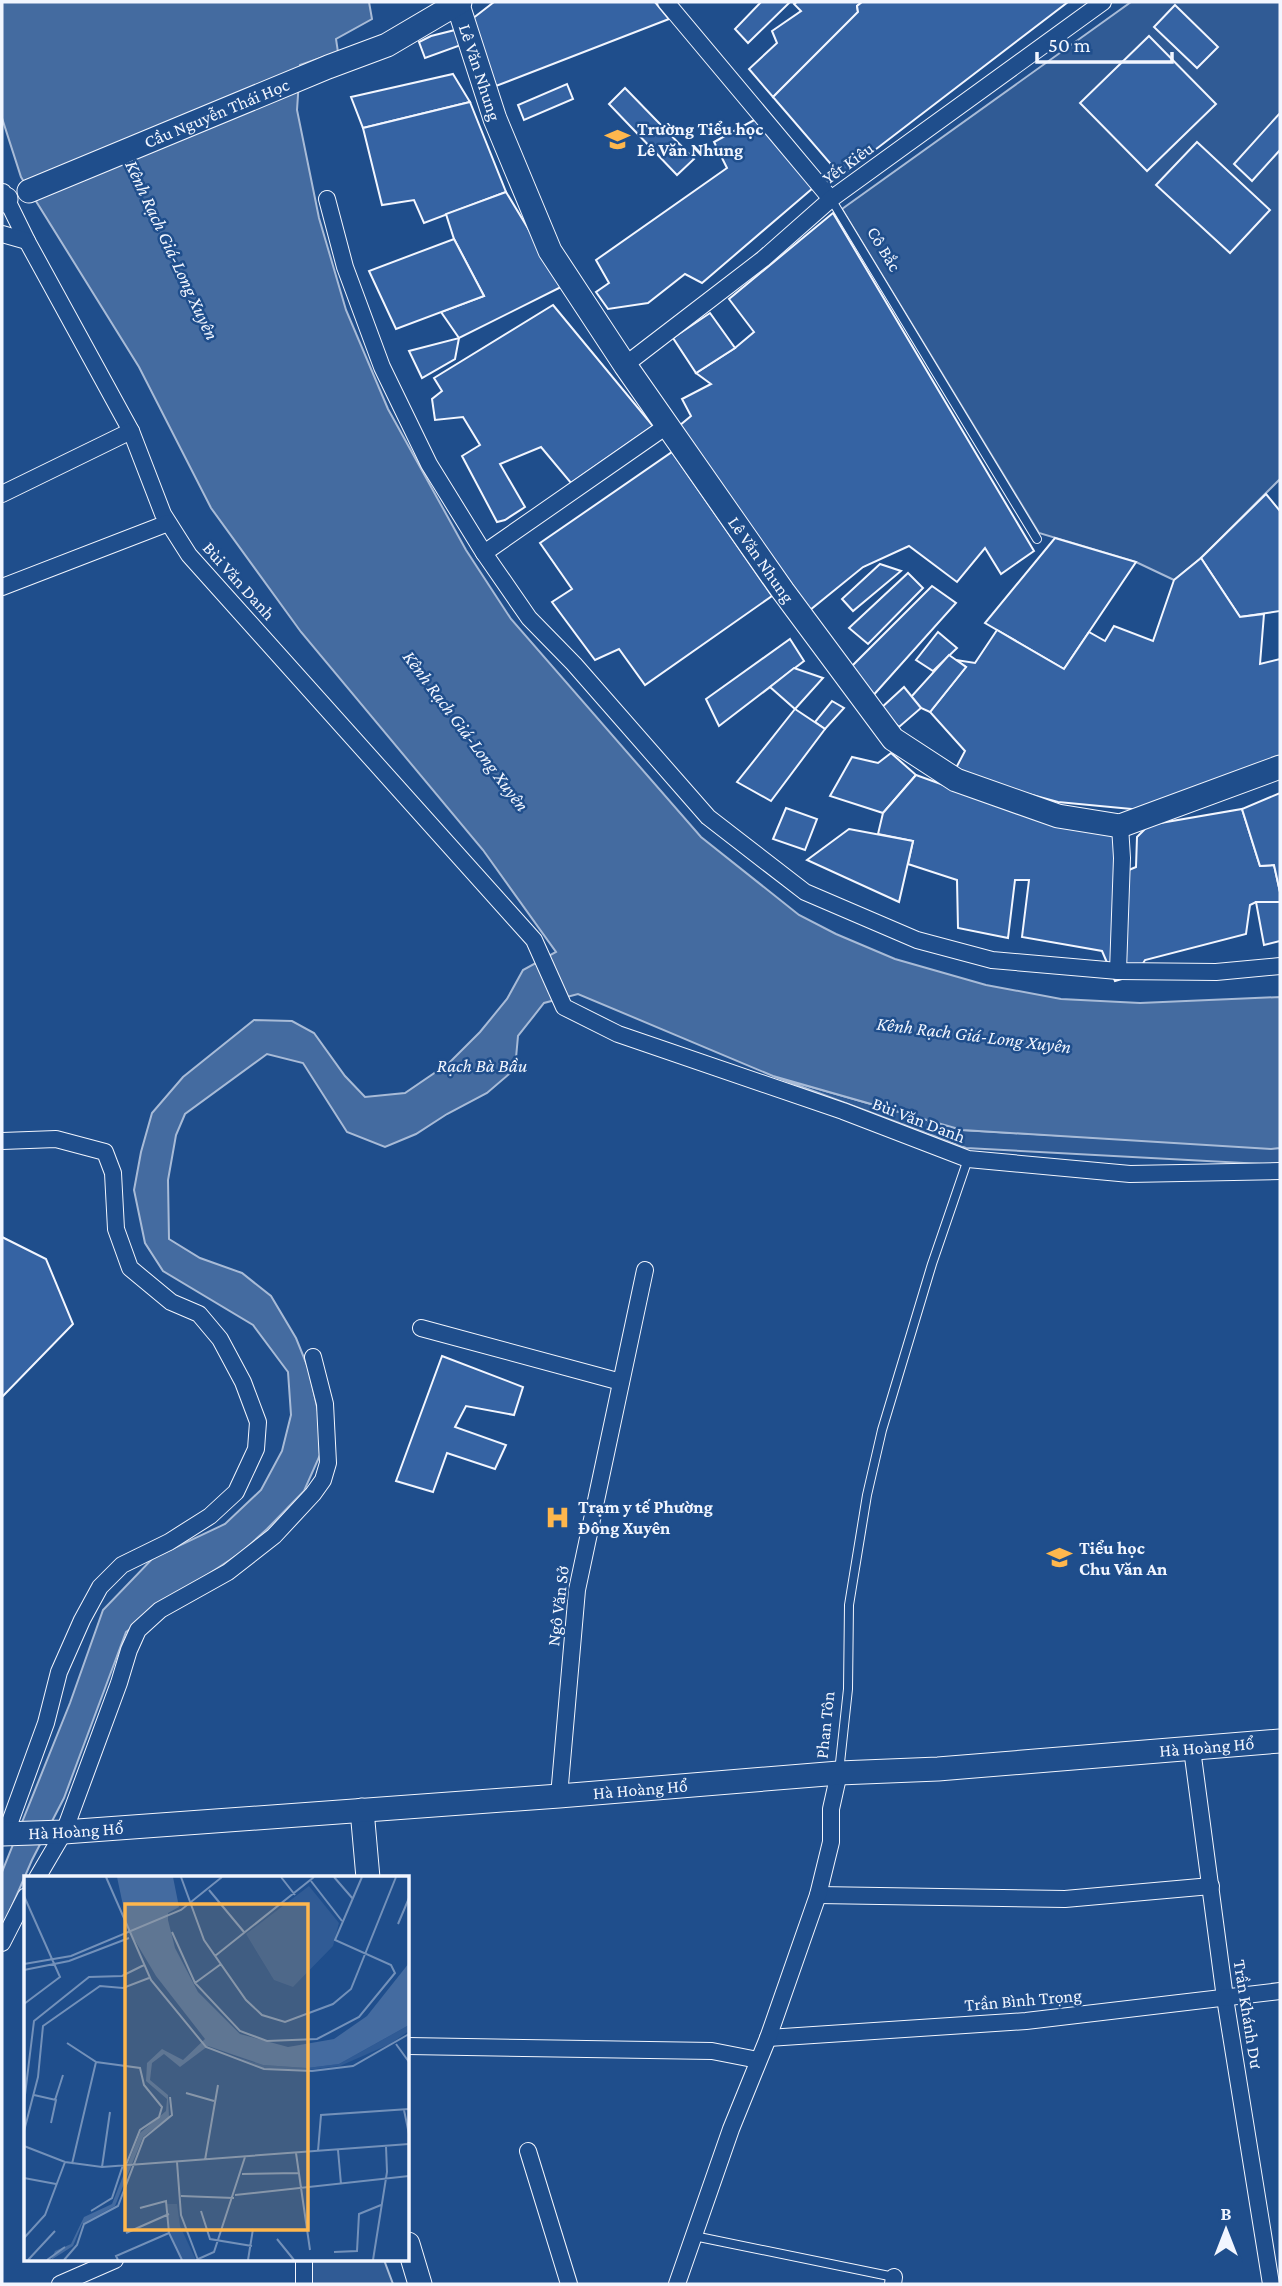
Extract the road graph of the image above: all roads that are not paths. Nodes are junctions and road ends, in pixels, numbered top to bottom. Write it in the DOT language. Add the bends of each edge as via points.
graph roads {
  1 [pos="458,2"];
  2 [pos="666,2"];
  3 [pos="1103,2"];
  4 [pos="29,191"];
  5 [pos="3,197"];
  6 [pos="327,199"];
  7 [pos="831,199"];
  8 [pos="2,234"];
  9 [pos="27,241"];
  10 [pos="625,365"];
  11 [pos="668,425"];
  12 [pos="133,435"];
  13 [pos="2,494"];
  14 [pos="166,518"];
  15 [pos="1037,540"];
  16 [pos="484,553"];
  17 [pos="2,587"];
  18 [pos="1280,766"];
  19 [pos="1120,826"];
  20 [pos="1280,966"];
  21 [pos="1118,971"];
  22 [pos="2,1141"];
  23 [pos="968,1159"];
  24 [pos="1280,1171"];
  25 [pos="645,1270"];
  26 [pos="421,1328"];
  27 [pos="313,1357"];
  28 [pos="621,1382"];
  29 [pos="1280,1741"];
  30 [pos="1192,1749"];
  31 [pos="839,1773"];
  32 [pos="559,1796"];
  33 [pos="362,1810"];
  34 [pos="62,1832"];
  35 [pos="6,1833"];
  36 [pos="38,1876"];
  37 [pos="368,1876"];
  38 [pos="1211,1886"];
  39 [pos="818,1895"];
  40 [pos="24,1900"];
  41 [pos="2,1943"];
  42 [pos="1280,1991"];
  43 [pos="1225,1997"];
  44 [pos="768,2038"];
  45 [pos="410,2046"];
  46 [pos="758,2060"];
  47 [pos="528,2151"];
  48 [pos="694,2236"];
  49 [pos="410,2251"];
  50 [pos="110,2262"];
  51 [pos="304,2262"];
  52 [pos="893,2280"];
  53 [pos="60,2284"];
  54 [pos="304,2284"];
  55 [pos="420,2284"];
  56 [pos="569,2284"];
  57 [pos="677,2284"];
  58 [pos="1271,2284"];
  1 -- 4 [label="street, Cầu Nguyễn Thái Học" via="387,45"];
  1 -- 10 [label="street, Lê Văn Nhung" via="495,119 550,251"];
  2 -- 7 [label="street, Cô Bắc"];
  3 -- 7 [label="street, Yết Kiêu"];
  4 -- 5 [label="street"];
  5 -- 9 [label="street, Bùi Văn Danh"];
  6 -- 16 [label="street" via="345,267 382,367 429,464"];
  7 -- 10 [label="street, Yết Kiêu" via="763,259"];
  7 -- 15 [label="lane, Cô Bắc"];
  8 -- 9 [label="street"];
  9 -- 12 [label="street, Bùi Văn Danh"];
  10 -- 11 [label="street, Lê Văn Nhung"];
  11 -- 16 [label="street"];
  11 -- 19 [label="street, Lê Văn Nhung" via="892,739 956,780 1058,816"];
  12 -- 13 [label="street"];
  12 -- 14 [label="street, Bùi Văn Danh"];
  14 -- 17 [label="street"];
  14 -- 23 [label="street, Bùi Văn Danh" via="189,555 534,940 564,1007 618,1034"];
  16 -- 21 [label="street" via="529,618 708,817 804,892 917,940 992,960"];
  18 -- 19 [label="street, Lê Văn Nhung"];
  19 -- 21 [label="street"];
  20 -- 21 [label="street" via="1216,972"];
  22 -- 35 [label="street" via="56,1139 105,1152 113,1173 116,1229 130,1268 171,1302 199,1314 220,1339 258,1422 256,1449 236,1492 210,1516 122,1565 100,1587 59,1672 46,1723"];
  23 -- 24 [label="street, Bùi Văn Danh" via="1130,1174"];
  23 -- 31 [label="lane, Phan Tôn" via="882,1430 864,1506 849,1605 848,1689"];
  25 -- 28 [label="street, Ngô Văn Sở"];
  26 -- 28 [label="street"];
  27 -- 34 [label="street" via="326,1418 328,1463 323,1480 274,1536 228,1572 160,1610 138,1630"];
  28 -- 32 [label="street, Ngô Văn Sở" via="577,1590"];
  29 -- 30 [label="street, Hà Hoàng Hổ"];
  30 -- 31 [label="street, Hà Hoàng Hổ"];
  30 -- 38 [label="street, Trần Khánh Dư"];
  31 -- 32 [label="street, Hà Hoàng Hổ"];
  31 -- 39 [label="street, Phan Tôn" via="831,1809 831,1842"];
  32 -- 33 [label="street, Hà Hoàng Hổ"];
  33 -- 34 [label="street, Hà Hoàng Hổ"];
  33 -- 37 [label="street"];
  34 -- 35 [label="street, Hà Hoàng Hổ"];
  34 -- 36 [label="street"];
  38 -- 39 [label="street" via="1065,1899"];
  38 -- 43 [label="street, Trần Khánh Dư"];
  39 -- 44 [label="street, Phan Tôn"];
  40 -- 41 [label="street"];
  42 -- 43 [label="street, Trần Bình Trọng"];
  43 -- 44 [label="street, Trần Bình Trọng" via="1026,2021"];
  43 -- 58 [label="street, Trần Khánh Dư"];
  44 -- 46 [label="street, Phan Tôn"];
  45 -- 46 [label="street" via="712,2051"];
  46 -- 48 [label="street, Phan Tôn"];
  47 -- 56 [label="street"];
  48 -- 52 [label="lane"];
  48 -- 57 [label="street, Phan Tôn"];
  49 -- 55 [label="street"];
  50 -- 53 [label="street"];
  51 -- 54 [label="street"];
}
